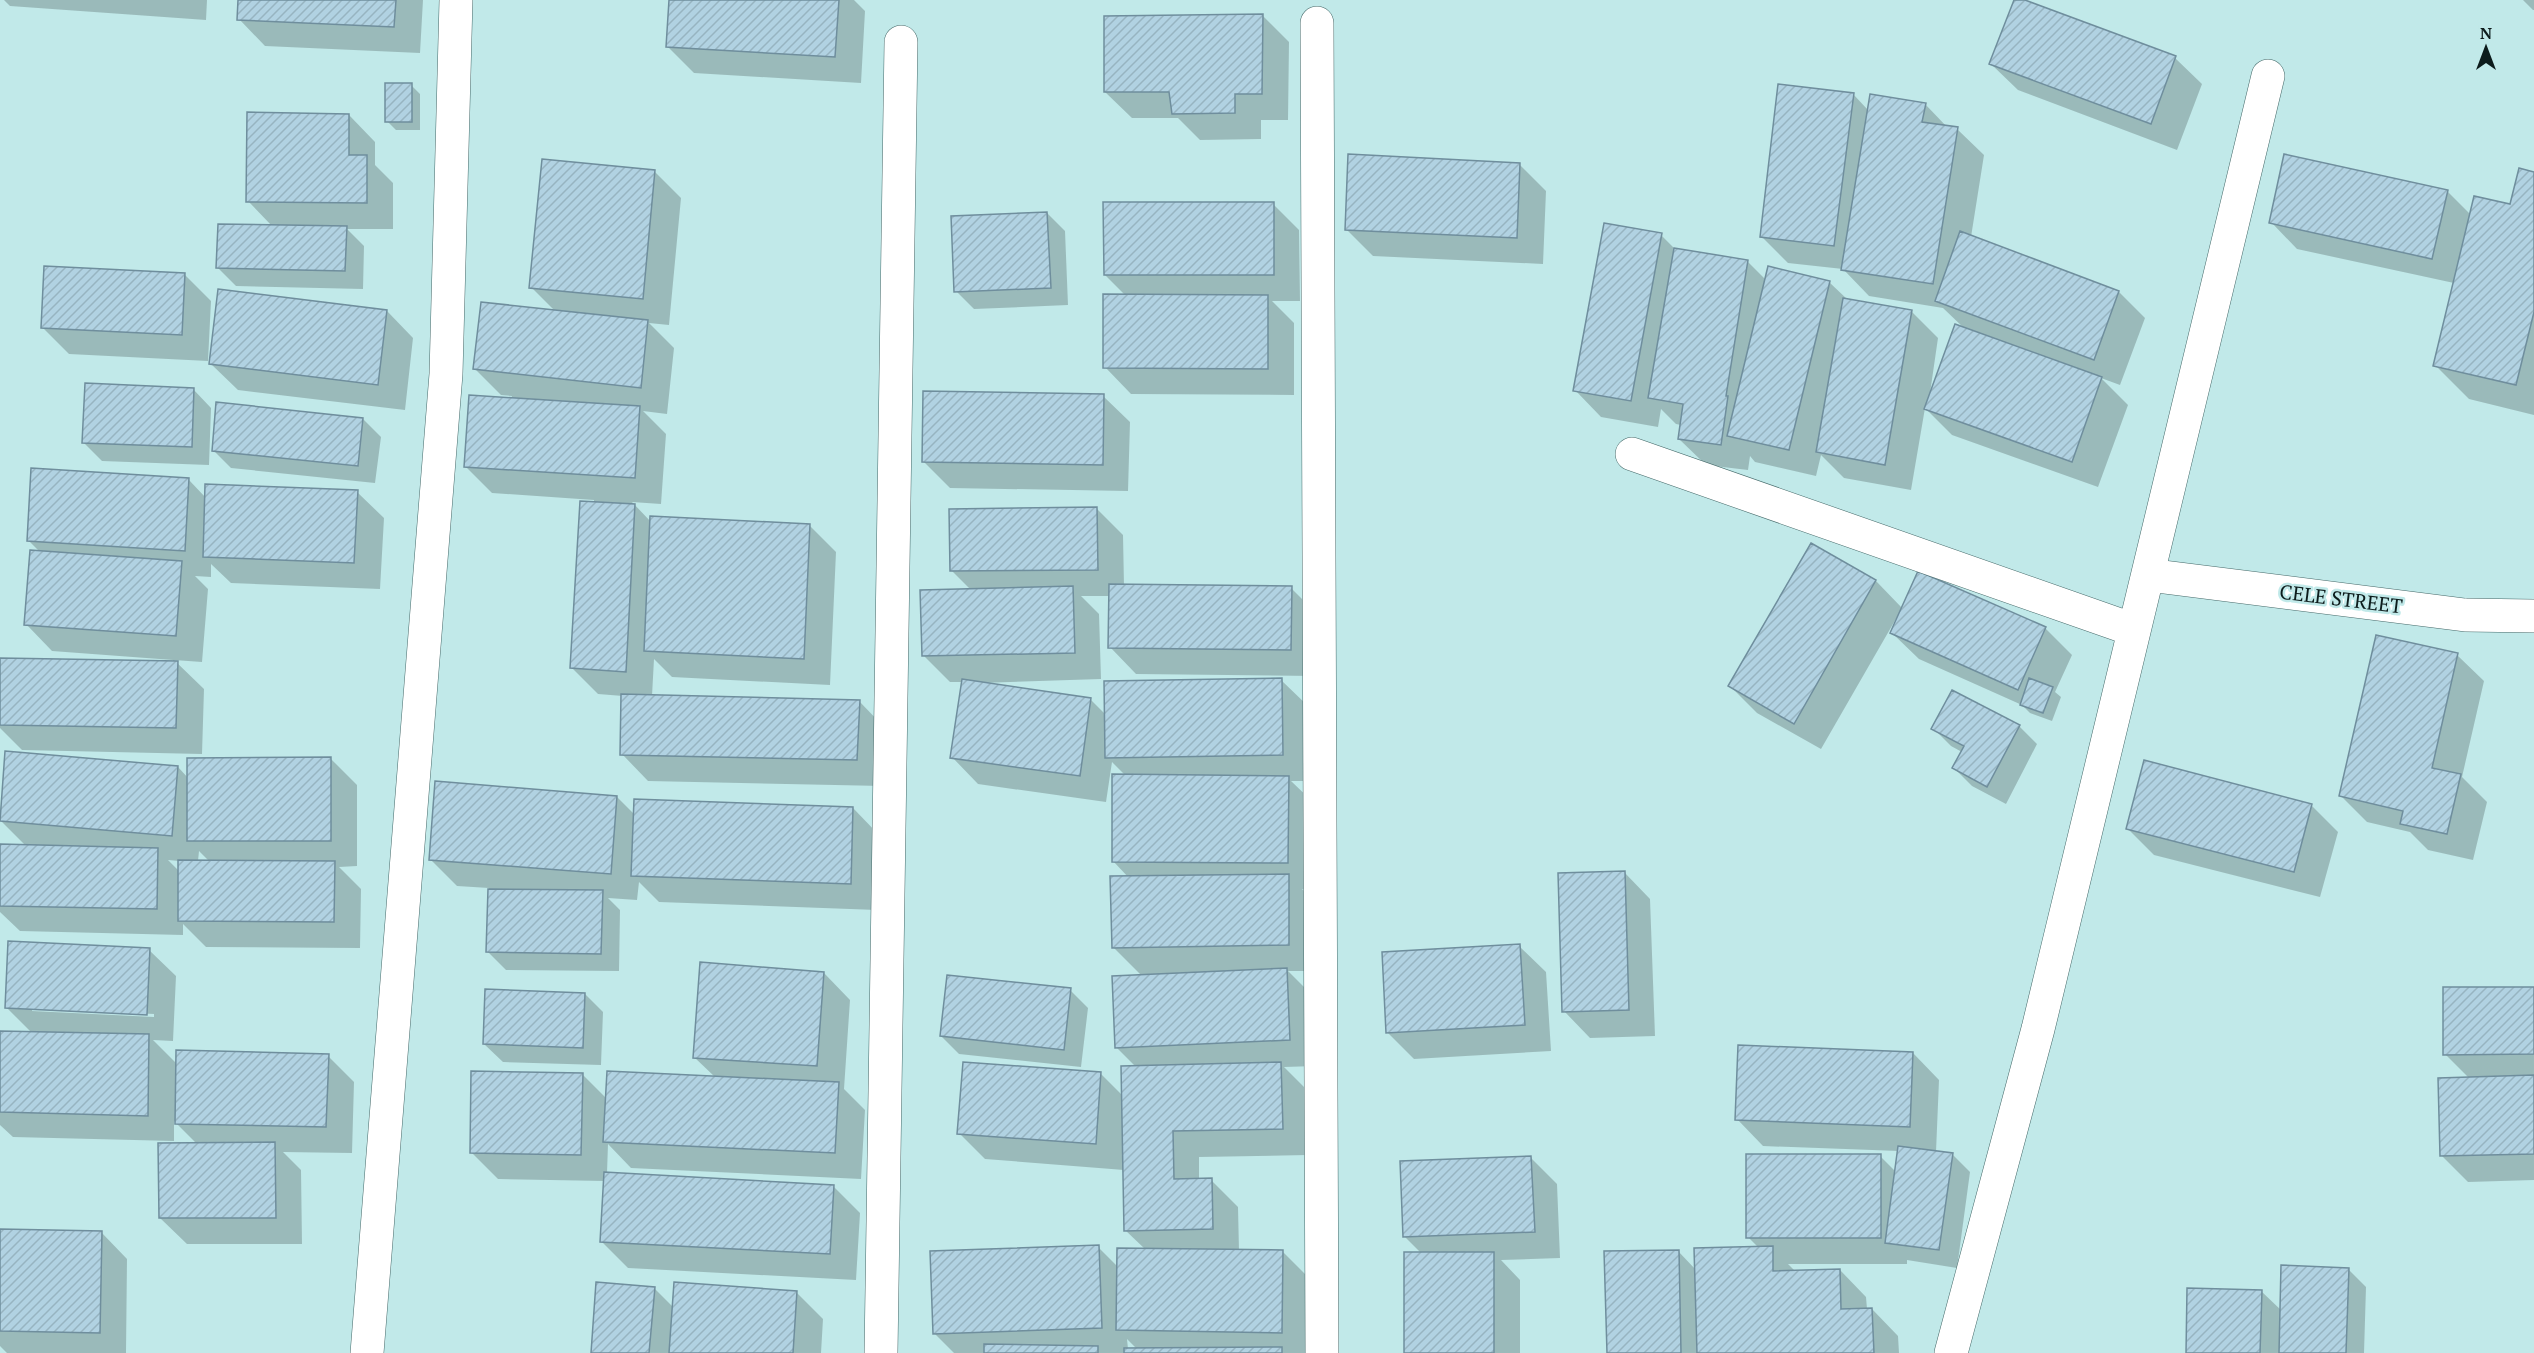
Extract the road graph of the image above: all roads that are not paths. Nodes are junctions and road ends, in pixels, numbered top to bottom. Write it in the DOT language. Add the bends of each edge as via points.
graph roads {
  1 [pos="456,0"];
  2 [pos="1317,23"];
  3 [pos="901,42"];
  4 [pos="2268,76"];
  5 [pos="1632,454"];
  6 [pos="2148,574"];
  7 [pos="2534,616"];
  8 [pos="2134,630"];
  9 [pos="367,1353"];
  10 [pos="881,1353"];
  11 [pos="1322,1353"];
  12 [pos="1951,1353"];
  1 -- 9 [label="street" via="446,374"];
  2 -- 11 [label="street"];
  3 -- 10 [label="street"];
  4 -- 6 [label="street"];
  5 -- 8 [label="street"];
  6 -- 7 [label="street, CELE STREET" via="2465,615"];
  6 -- 8 [label="street"];
  8 -- 12 [label="street" via="2038,1029"];
}
